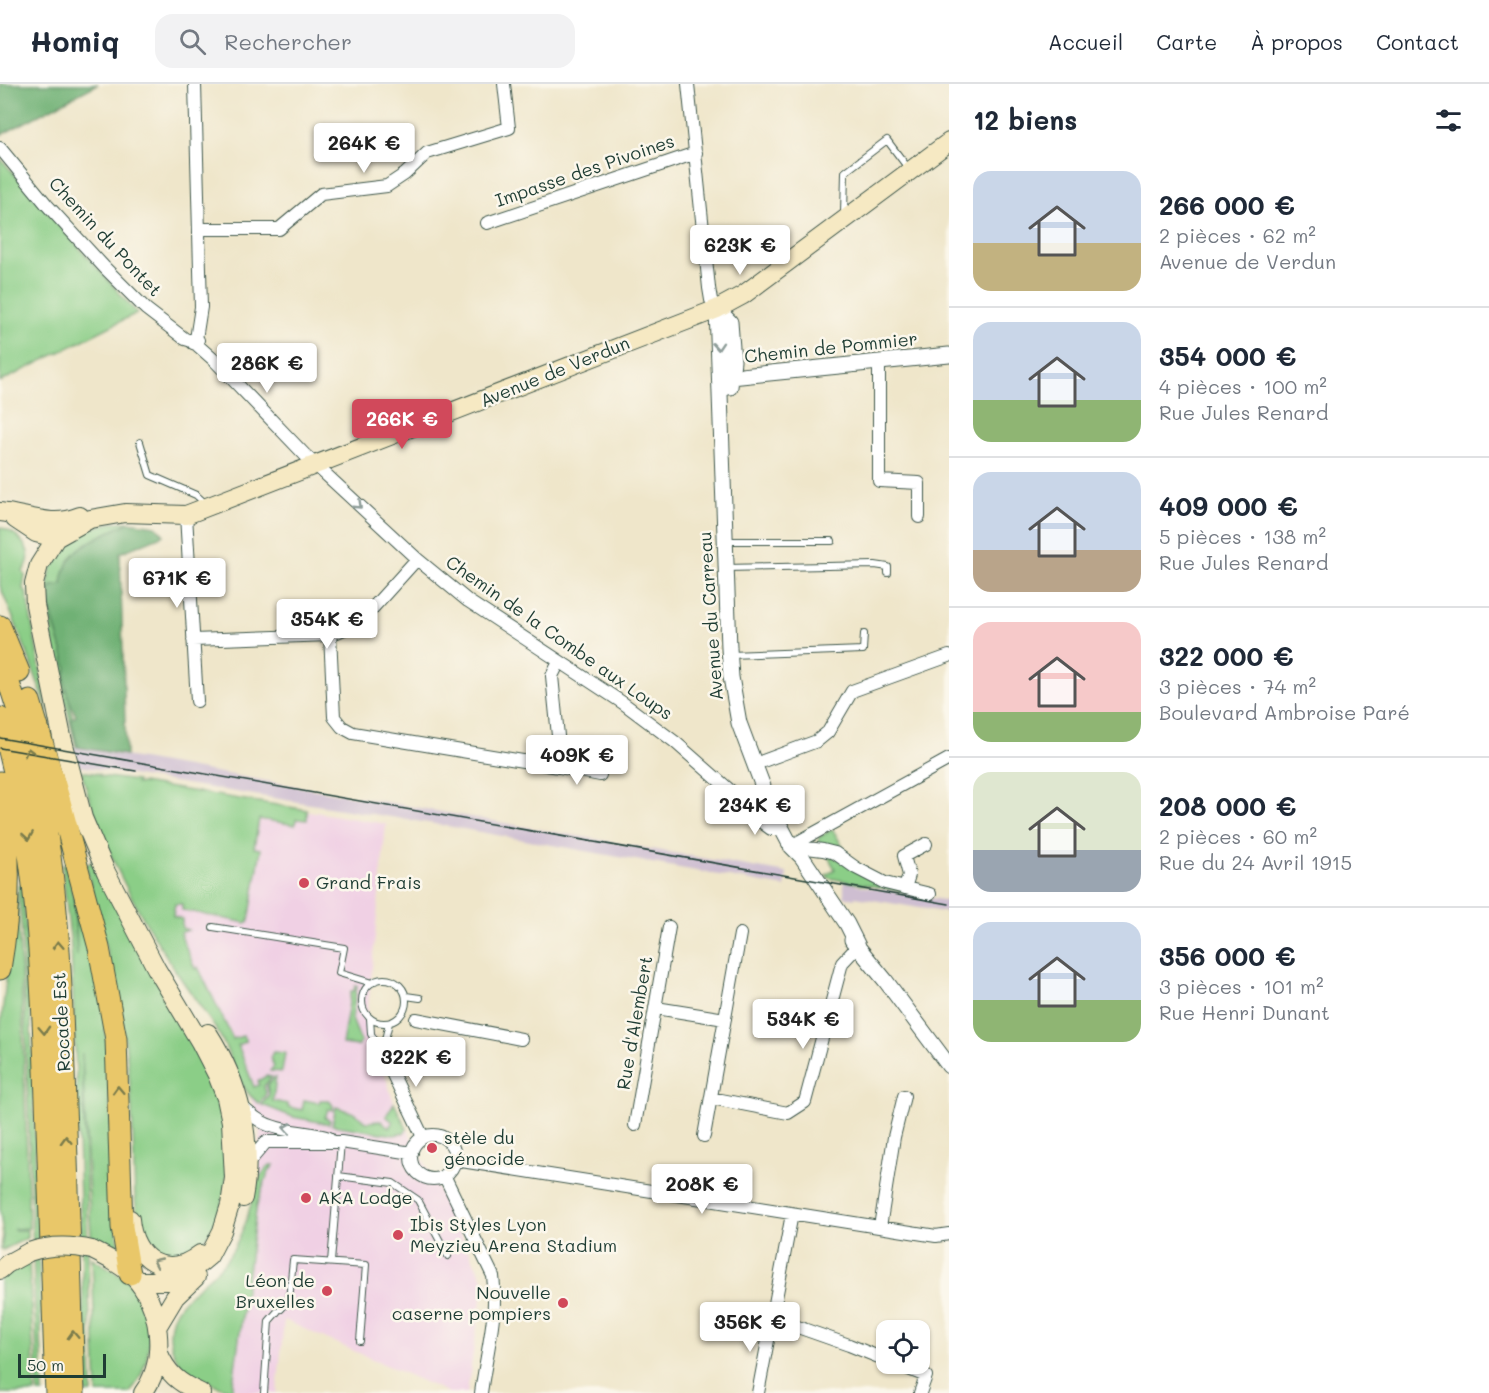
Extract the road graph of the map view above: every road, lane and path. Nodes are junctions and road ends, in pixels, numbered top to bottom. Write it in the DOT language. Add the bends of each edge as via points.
graph roads {
  1 [pos="195,84"];
  2 [pos="504,84"];
  3 [pos="688,84"];
  4 [pos="949,142"];
  5 [pos="0,148"];
  6 [pos="696,153"];
  7 [pos="911,171"];
  8 [pos="844,221"];
  9 [pos="487,223"];
  10 [pos="201,229"];
  11 [pos="717,309"];
  12 [pos="195,341"];
  13 [pos="949,355"];
  14 [pos="879,363"];
  15 [pos="726,381"];
  16 [pos="140,442"];
  17 [pos="315,465"];
  18 [pos="209,506"];
  19 [pos="2,512"];
  20 [pos="179,515"];
  21 [pos="919,517"];
  22 [pos="28,528"];
  23 [pos="56,538"];
  24 [pos="724,541"];
  25 [pos="832,541"];
  26 [pos="417,559"];
  27 [pos="39,565"];
  28 [pos="725,567"];
  29 [pos="888,573"];
  30 [pos="0,626"];
  31 [pos="864,634"];
  32 [pos="330,635"];
  33 [pos="193,640"];
  34 [pos="729,655"];
  35 [pos="949,656"];
  36 [pos="0,658"];
  37 [pos="559,662"];
  38 [pos="197,701"];
  39 [pos="0,718"];
  40 [pos="949,759"];
  41 [pos="755,764"];
  42 [pos="559,767"];
  43 [pos="600,775"];
  44 [pos="0,782"];
  45 [pos="749,807"];
  46 [pos="771,808"];
  47 [pos="781,829"];
  48 [pos="926,844"];
  49 [pos="791,846"];
  50 [pos="905,888"];
  51 [pos="930,894"];
  52 [pos="213,927"];
  53 [pos="669,927"];
  54 [pos="139,933"];
  55 [pos="741,934"];
  56 [pos="858,946"];
  57 [pos="0,969"];
  58 [pos="372,983"];
  59 [pos="406,996"];
  60 [pos="420,998"];
  61 [pos="656,1008"];
  62 [pos="370,1018"];
  63 [pos="416,1019"];
  64 [pos="725,1019"];
  65 [pos="389,1023"];
  66 [pos="521,1039"];
  67 [pos="382,1053"];
  68 [pos="949,1066"];
  69 [pos="904,1096"];
  70 [pos="711,1098"];
  71 [pos="635,1125"];
  72 [pos="242,1129"];
  73 [pos="704,1136"];
  74 [pos="423,1137"];
  75 [pos="266,1142"];
  76 [pos="341,1142"];
  77 [pos="411,1153"];
  78 [pos="455,1160"];
  79 [pos="249,1163"];
  80 [pos="444,1175"];
  81 [pos="338,1176"];
  82 [pos="121,1183"];
  83 [pos="792,1214"];
  84 [pos="880,1227"];
  85 [pos="222,1231"];
  86 [pos="949,1234"];
  87 [pos="448,1256"];
  88 [pos="331,1262"];
  89 [pos="0,1270"];
  90 [pos="134,1277"];
  91 [pos="772,1318"];
  92 [pos="157,1327"];
  93 [pos="360,1341"];
  94 [pos="158,1351"];
  95 [pos="876,1356"];
  96 [pos="921,1374"];
  97 [pos="56,1393"];
  98 [pos="74,1393"];
  99 [pos="142,1393"];
  100 [pos="201,1393"];
  101 [pos="264,1393"];
  102 [pos="481,1393"];
  103 [pos="758,1393"];
  104 [pos="920,1393"];
  1 -- 10 [label="street"];
  2 -- 10 [label="street" via="509,128 427,153 387,186 321,194 279,228"];
  3 -- 6 [label="street, Avenue du Carreau"];
  4 -- 7 [label="main road, Avenue de Verdun"];
  5 -- 12 [label="street, Chemin du Pontet" via="47,205 146,309 185,339"];
  6 -- 9 [label="street, Impasse des Pivoines"];
  6 -- 11 [label="street, Avenue du Carreau" via="711,300"];
  7 -- 8 [label="main road, Avenue de Verdun"];
  7 -- 8 [label="lane" via="887,140 853,165 845,172"];
  8 -- 11 [label="main road, Avenue de Verdun" via="744,295"];
  10 -- 12 [label="street" via="201,306"];
  11 -- 15 [label="street, Avenue du Carreau"];
  11 -- 17 [label="main road, Avenue de Verdun"];
  12 -- 17 [label="street, Chemin de la Combe aux Loups"];
  13 -- 14 [label="street, Chemin de Pommier"];
  14 -- 15 [label="street, Chemin de Pommier"];
  14 -- 21 [label="street" via="879,482 919,483"];
  15 -- 24 [label="street, Avenue du Carreau" via="731,385 721,408"];
  16 -- 18 [label="lane" via="150,475 196,495"];
  17 -- 18 [label="main road, Avenue de Verdun"];
  17 -- 26 [label="street, Chemin de la Combe aux Loups, one-way"];
  18 -- 20 [label="main road, Avenue de Verdun"];
  19 -- 20 [label="main road" via="54,523 92,511 127,506"];
  19 -- 22 [label="main road"];
  20 -- 23 [label="main road, Avenue de Verdun" via="126,513 90,519"];
  20 -- 33 [label="street"];
  22 -- 23 [label="main road"];
  22 -- 27 [label="main road"];
  23 -- 27 [label="main road"];
  24 -- 25 [label="lane"];
  24 -- 28 [label="street, Avenue du Carreau"];
  26 -- 32 [label="street" via="360,622"];
  26 -- 37 [label="street, Chemin de la Combe aux Loups" via="468,601"];
  27 -- 54 [label="main road" via="34,584 35,605 72,779 83,818 106,872"];
  28 -- 29 [label="lane" via="875,565 888,567"];
  28 -- 34 [label="street, Avenue du Carreau"];
  82 -- 30 [label="highway, one-way" via="116,1039 99,948 28,695"];
  31 -- 34 [label="lane" via="863,650"];
  32 -- 33 [label="street"];
  32 -- 42 [label="street" via="334,717 342,727 353,733"];
  33 -- 38 [label="street"];
  34 -- 41 [label="street, Avenue du Carreau" via="739,723"];
  35 -- 41 [label="street" via="852,691 828,732 817,741"];
  98 -- 36 [label="highway, Rocade Est, one-way" via="63,1040 51,867 38,784"];
  37 -- 42 [label="street" via="552,676"];
  37 -- 45 [label="street, Chemin de la Combe aux Loups" via="675,742"];
  39 -- 97 [label="highway, Rocade Est, one-way" via="19,788 38,918"];
  40 -- 49 [label="street"];
  41 -- 46 [label="street, Avenue du Carreau"];
  42 -- 43 [label="street"];
  44 -- 57 [label="highway" via="9,872 7,931"];
  45 -- 46 [label="street"];
  45 -- 47 [label="street, Chemin de la Combe aux Loups" via="766,825"];
  46 -- 47 [label="street, Avenue du Carreau"];
  47 -- 49 [label="street, Avenue du Carreau"];
  48 -- 50 [label="street" via="904,856 909,875"];
  49 -- 50 [label="street" via="835,853 885,883"];
  49 -- 56 [label="street, Avenue du Carreau" via="848,924"];
  50 -- 51 [label="street"];
  52 -- 58 [label="lane" via="344,948 339,973"];
  53 -- 61 [label="street, Rue d'Alembert"];
  54 -- 72 [label="main road" via="200,1041"];
  54 -- 72 [label="main road" via="221,1054 239,1104"];
  55 -- 64 [label="street"];
  56 -- 68 [label="street, Avenue du Carreau"];
  56 -- 70 [label="street" via="842,963 805,1102 788,1113"];
  58 -- 59 [label="lane" via="392,981"];
  58 -- 62 [label="lane" via="362,1002"];
  59 -- 60 [label="lane"];
  59 -- 65 [label="lane" via="405,1010"];
  61 -- 64 [label="street"];
  61 -- 71 [label="street, Rue d'Alembert"];
  62 -- 65 [label="lane"];
  62 -- 67 [label="lane" via="370,1034"];
  63 -- 66 [label="street"];
  64 -- 70 [label="street"];
  65 -- 67 [label="lane"];
  67 -- 74 [label="street"];
  69 -- 84 [label="street"];
  70 -- 73 [label="street"];
  72 -- 75 [label="street"];
  76 -- 72 [label="street, one-way" via="272,1126"];
  72 -- 79 [label="main road"];
  72 -- 85 [label="main road"];
  74 -- 77 [label="street"];
  74 -- 78 [label="street" via="443,1137 453,1147"];
  75 -- 76 [label="street"];
  75 -- 79 [label="street"];
  76 -- 77 [label="street"];
  76 -- 81 [label="lane"];
  77 -- 80 [label="street" via="418,1172 431,1178"];
  78 -- 80 [label="street"];
  78 -- 83 [label="street"];
  79 -- 92 [label="main road" via="241,1212 229,1239 212,1263 175,1297"];
  80 -- 102 [label="street" via="493,1276 495,1290"];
  81 -- 87 [label="lane" via="393,1183 418,1200"];
  81 -- 88 [label="lane"];
  85 -- 82 [label="main road, one-way" via="207,1248 183,1264 160,1265 147,1257 133,1237"];
  82 -- 90 [label="highway" via="122,1227"];
  83 -- 84 [label="street"];
  83 -- 91 [label="street"];
  84 -- 86 [label="street" via="936,1236"];
  85 -- 90 [label="main road" via="209,1256 185,1276 173,1281"];
  88 -- 93 [label="lane" via="366,1265"];
  88 -- 101 [label="lane" via="293,1260 289,1300 269,1321"];
  89 -- 90 [label="main road, bridge" via="28,1252 54,1246 79,1247 112,1260"];
  90 -- 92 [label="main road" via="150,1303"];
  91 -- 95 [label="street"];
  91 -- 103 [label="street"];
  92 -- 94 [label="main road"];
  94 -- 99 [label="main road" via="154,1371"];
  94 -- 100 [label="main road" via="177,1380"];
  96 -- 104 [label="street" via="926,1376"];
}
